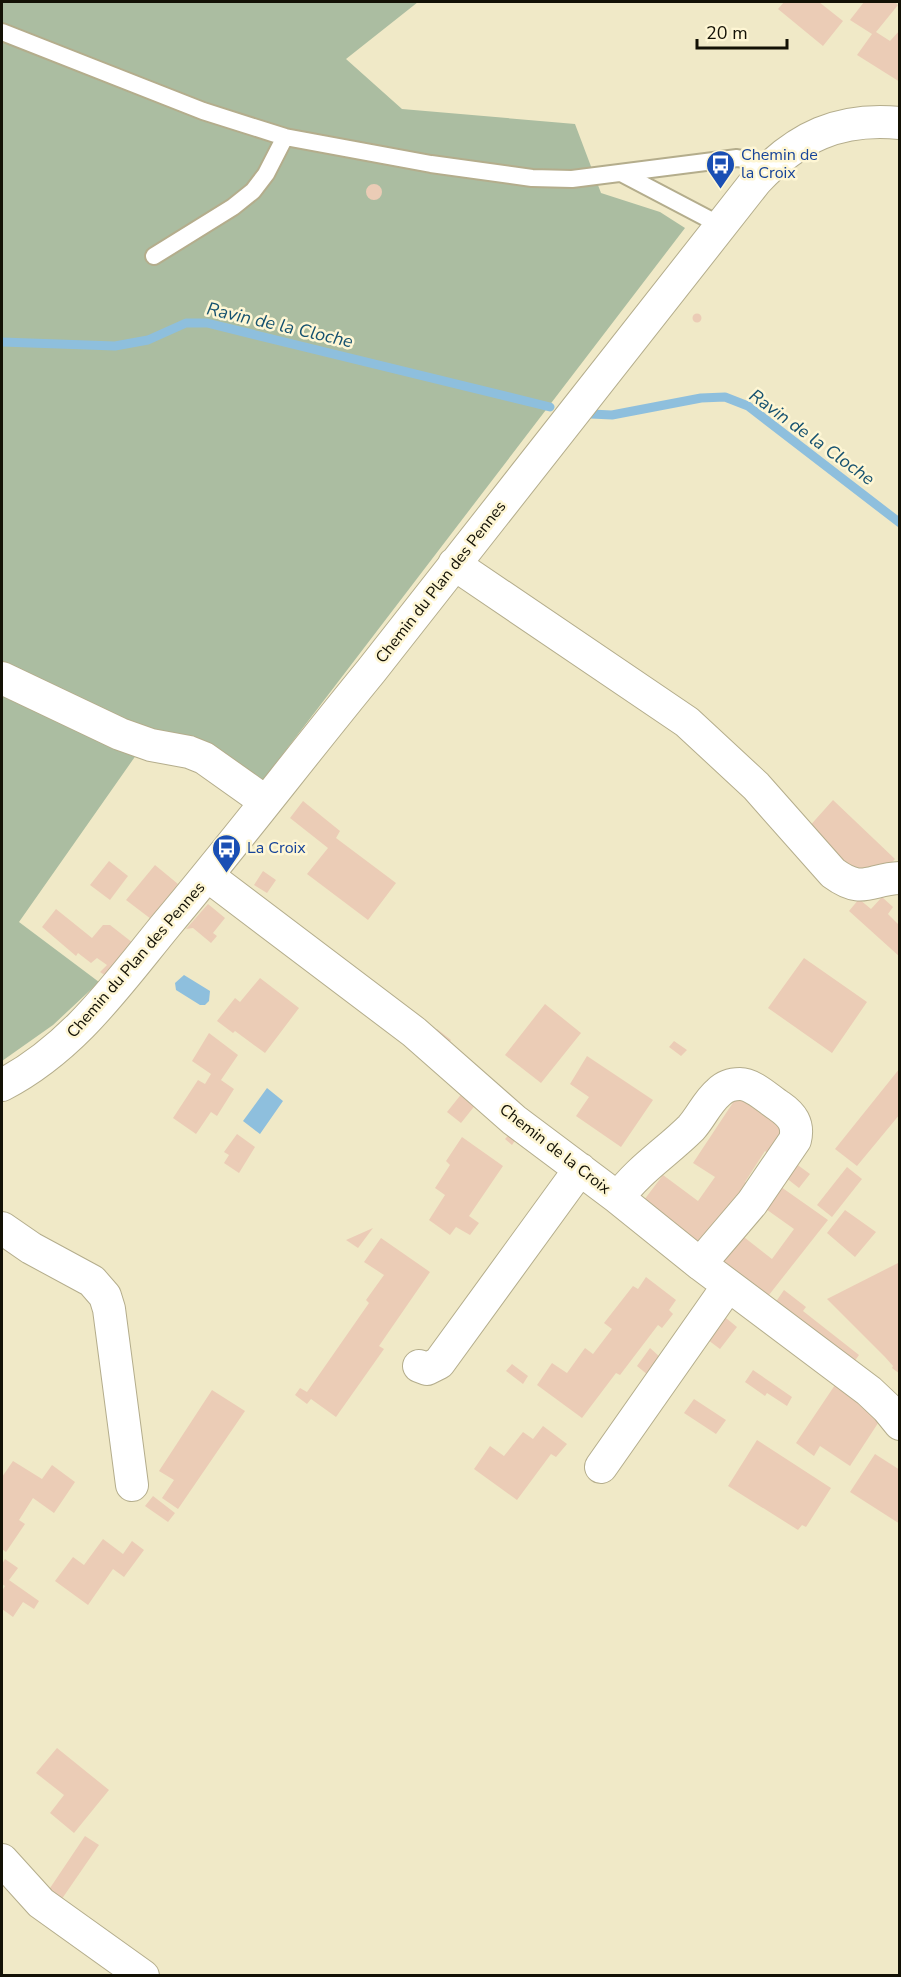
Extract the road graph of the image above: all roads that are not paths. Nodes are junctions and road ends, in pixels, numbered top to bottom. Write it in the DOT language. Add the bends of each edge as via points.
graph roads {
  1 [pos="2,32"];
  2 [pos="900,123"];
  3 [pos="285,137"];
  4 [pos="765,172"];
  5 [pos="621,173"];
  6 [pos="720,225"];
  7 [pos="154,256"];
  8 [pos="454,564"];
  9 [pos="2,678"];
  10 [pos="266,802"];
  11 [pos="208,876"];
  12 [pos="900,878"];
  13 [pos="2,1085"];
  14 [pos="580,1169"];
  15 [pos="618,1198"];
  16 [pos="2,1228"];
  17 [pos="700,1264"];
  18 [pos="728,1286"];
  19 [pos="419,1366"];
  20 [pos="899,1420"];
  21 [pos="601,1467"];
  22 [pos="132,1485"];
  23 [pos="2,1860"];
  24 [pos="143,1976"];
  1 -- 3 [label="lane" via="203,111"];
  2 -- 4 [label="street, Chemin du Plan des Pennes" via="863,122 810,136"];
  3 -- 5 [label="lane" via="532,178 572,179"];
  3 -- 7 [label="lane" via="253,191"];
  4 -- 5 [label="lane" via="738,158"];
  4 -- 6 [label="street, Chemin du Plan des Pennes"];
  5 -- 6 [label="lane"];
  6 -- 8 [label="street, Chemin du Plan des Pennes"];
  8 -- 10 [label="street, Chemin du Plan des Pennes"];
  8 -- 12 [label="street" via="687,722 756,786 833,873 857,886"];
  9 -- 10 [label="street" via="120,734 204,758"];
  10 -- 11 [label="street, Chemin du Plan des Pennes"];
  11 -- 13 [label="street, Chemin du Plan des Pennes" via="90,1018 44,1060"];
  11 -- 14 [label="street, Chemin de la Croix" via="414,1032 514,1120"];
  14 -- 15 [label="street, Chemin de la Croix"];
  14 -- 19 [label="street" via="439,1364 427,1369"];
  15 -- 17 [label="street, Chemin de la Croix"];
  15 -- 17 [label="street" via="627,1185 694,1125 720,1090 741,1084 750,1086 789,1113 797,1131 795,1140 752,1203"];
  16 -- 22 [label="street" via="92,1281 105,1296 110,1309"];
  17 -- 18 [label="street, Chemin de la Croix"];
  18 -- 20 [label="street, Chemin de la Croix" via="869,1391"];
  18 -- 21 [label="street"];
  23 -- 24 [label="street" via="41,1904"];
}
